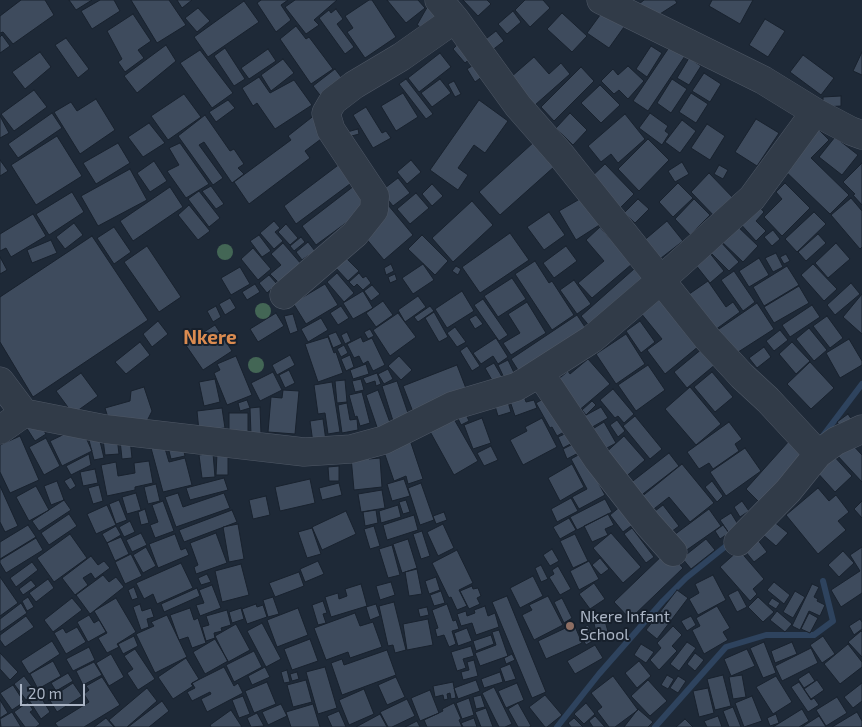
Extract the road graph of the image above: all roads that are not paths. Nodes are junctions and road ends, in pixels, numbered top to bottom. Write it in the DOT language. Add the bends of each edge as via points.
graph roads {
  1 [pos="601,0"];
  2 [pos="447,10"];
  3 [pos="815,112"];
  4 [pos="862,135"];
  5 [pos="661,280"];
  6 [pos="284,295"];
  7 [pos="540,373"];
  8 [pos="0,381"];
  9 [pos="24,413"];
  10 [pos="862,429"];
  11 [pos="0,430"];
  12 [pos="818,454"];
  13 [pos="738,542"];
  14 [pos="673,552"];
  1 -- 3 [label="street" via="754,75"];
  2 -- 5 [label="street" via="518,106"];
  2 -- 6 [label="street" via="401,57 354,85 333,101 326,113 331,130 375,196 374,210 355,234"];
  3 -- 4 [label="street"];
  3 -- 5 [label="street" via="752,198"];
  5 -- 7 [label="street" via="604,329"];
  5 -- 12 [label="street" via="707,338"];
  7 -- 9 [label="street" via="516,387 452,406 384,440 351,449 288,451 105,429"];
  7 -- 14 [label="street" via="598,460"];
  8 -- 9 [label="street"];
  9 -- 11 [label="street"];
  10 -- 12 [label="street"];
  12 -- 13 [label="street" via="788,491"];
}
